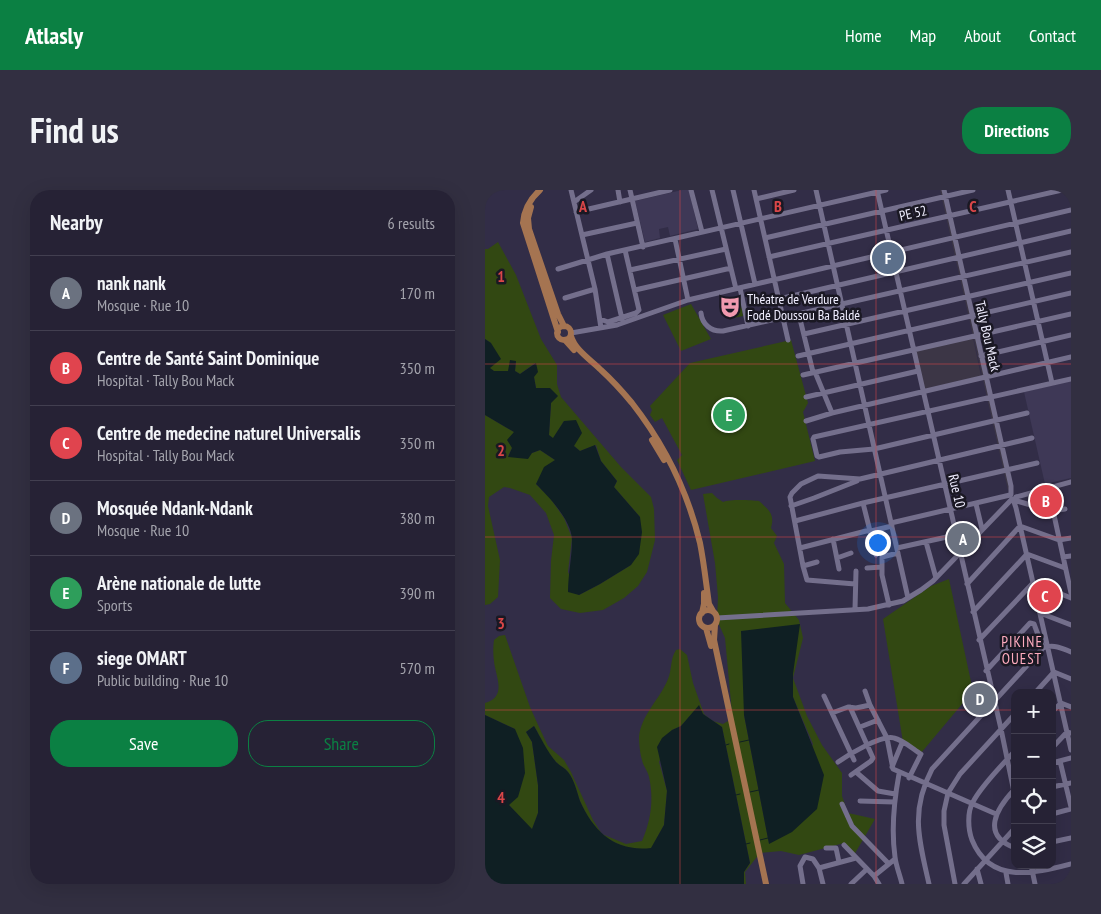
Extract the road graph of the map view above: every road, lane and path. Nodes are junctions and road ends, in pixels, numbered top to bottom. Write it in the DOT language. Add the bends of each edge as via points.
graph roads {
  1 [pos="540,190"];
  2 [pos="547,190"];
  3 [pos="571,190"];
  4 [pos="591,190"];
  5 [pos="618,190"];
  6 [pos="629,190"];
  7 [pos="670,190"];
  8 [pos="691,190"];
  9 [pos="712,190"];
  10 [pos="733,190"];
  11 [pos="754,190"];
  12 [pos="794,190"];
  13 [pos="815,190"];
  14 [pos="886,190"];
  15 [pos="944,190"];
  16 [pos="973,190"];
  17 [pos="1008,190"];
  18 [pos="1063,190"];
  19 [pos="877,191"];
  20 [pos="652,192"];
  21 [pos="945,196"];
  22 [pos="632,199"];
  23 [pos="756,199"];
  24 [pos="574,202"];
  25 [pos="620,202"];
  26 [pos="1011,202"];
  27 [pos="819,205"];
  28 [pos="1071,210"];
  29 [pos="881,211"];
  30 [pos="576,212"];
  31 [pos="949,216"];
  32 [pos="761,219"];
  33 [pos="637,223"];
  34 [pos="741,223"];
  35 [pos="1016,223"];
  36 [pos="823,224"];
  37 [pos="721,228"];
  38 [pos="886,230"];
  39 [pos="1071,231"];
  40 [pos="702,232"];
  41 [pos="582,235"];
  42 [pos="954,236"];
  43 [pos="765,238"];
  44 [pos="675,239"];
  45 [pos="1021,243"];
  46 [pos="828,244"];
  47 [pos="643,246"];
  48 [pos="726,249"];
  49 [pos="625,250"];
  50 [pos="891,252"];
  51 [pos="1071,252"];
  52 [pos="607,254"];
  53 [pos="769,257"];
  54 [pos="959,257"];
  55 [pos="588,259"];
  56 [pos="679,259"];
  57 [pos="1025,263"];
  58 [pos="833,266"];
  59 [pos="731,268"];
  60 [pos="558,269"];
  61 [pos="630,270"];
  62 [pos="895,272"];
  63 [pos="1071,273"];
  64 [pos="963,277"];
  65 [pos="683,279"];
  66 [pos="774,280"];
  67 [pos="1029,282"];
  68 [pos="755,284"];
  69 [pos="837,285"];
  70 [pos="738,288"];
  71 [pos="595,289"];
  72 [pos="635,290"];
  73 [pos="900,292"];
  74 [pos="1071,293"];
  75 [pos="968,296"];
  76 [pos="565,298"];
  77 [pos="779,298"];
  78 [pos="688,300"];
  79 [pos="1034,302"];
  80 [pos="842,305"];
  81 [pos="904,311"];
  82 [pos="701,313"];
  83 [pos="799,314"];
  84 [pos="1071,314"];
  85 [pos="972,316"];
  86 [pos="783,318"];
  87 [pos="599,319"];
  88 [pos="621,319"];
  89 [pos="1038,321"];
  90 [pos="846,324"];
  91 [pos="564,326"];
  92 [pos="748,326"];
  93 [pos="601,328"];
  94 [pos="909,330"];
  95 [pos="558,332"];
  96 [pos="804,334"];
  97 [pos="977,335"];
  98 [pos="569,336"];
  99 [pos="1071,336"];
  100 [pos="788,340"];
  101 [pos="1043,342"];
  102 [pos="850,344"];
  103 [pos="913,350"];
  104 [pos="808,353"];
  105 [pos="798,356"];
  106 [pos="981,356"];
  107 [pos="1071,357"];
  108 [pos="1048,362"];
  109 [pos="855,363"];
  110 [pos="918,371"];
  111 [pos="814,372"];
  112 [pos="803,375"];
  113 [pos="986,376"];
  114 [pos="1071,379"];
  115 [pos="1053,383"];
  116 [pos="860,385"];
  117 [pos="923,392"];
  118 [pos="823,393"];
  119 [pos="991,397"];
  120 [pos="806,398"];
  121 [pos="865,406"];
  122 [pos="927,412"];
  123 [pos="832,413"];
  124 [pos="1027,414"];
  125 [pos="806,421"];
  126 [pos="996,421"];
  127 [pos="869,425"];
  128 [pos="933,435"];
  129 [pos="1032,438"];
  130 [pos="1001,445"];
  131 [pos="874,449"];
  132 [pos="938,460"];
  133 [pos="1037,463"];
  134 [pos="1007,470"];
  135 [pos="880,474"];
  136 [pos="860,480"];
  137 [pos="1071,482"];
  138 [pos="944,484"];
  139 [pos="1014,496"];
  140 [pos="886,498"];
  141 [pos="863,503"];
  142 [pos="975,504"];
  143 [pos="1005,505"];
  144 [pos="791,506"];
  145 [pos="1017,509"];
  146 [pos="1065,509"];
  147 [pos="950,510"];
  148 [pos="1051,511"];
  149 [pos="795,521"];
  150 [pos="892,525"];
  151 [pos="1020,526"];
  152 [pos="982,529"];
  153 [pos="871,530"];
  154 [pos="955,535"];
  155 [pos="1071,538"];
  156 [pos="833,540"];
  157 [pos="1059,540"];
  158 [pos="926,542"];
  159 [pos="800,548"];
  160 [pos="897,551"];
  161 [pos="851,553"];
  162 [pos="959,553"];
  163 [pos="1027,554"];
  164 [pos="876,555"];
  165 [pos="1071,556"];
  166 [pos="1063,557"];
  167 [pos="837,558"];
  168 [pos="817,562"];
  169 [pos="803,566"];
  170 [pos="882,567"];
  171 [pos="867,568"];
  172 [pos="1065,568"];
  173 [pos="839,569"];
  174 [pos="856,571"];
  175 [pos="936,578"];
  176 [pos="1033,583"];
  177 [pos="855,584"];
  178 [pos="967,584"];
  179 [pos="1071,593"];
  180 [pos="908,598"];
  181 [pos="1071,598"];
  182 [pos="889,605"];
  183 [pos="855,609"];
  184 [pos="713,612"];
  185 [pos="973,612"];
  186 [pos="702,613"];
  187 [pos="1040,613"];
  188 [pos="717,618"];
  189 [pos="1071,625"];
  190 [pos="715,626"];
  191 [pos="706,628"];
  192 [pos="979,640"];
  193 [pos="1045,647"];
  194 [pos="1071,652"];
  195 [pos="986,671"];
  196 [pos="1054,672"];
  197 [pos="1071,679"];
  198 [pos="1039,689"];
  199 [pos="865,691"];
  200 [pos="824,696"];
  201 [pos="993,701"];
  202 [pos="1061,703"];
  203 [pos="870,705"];
  204 [pos="849,707"];
  205 [pos="1071,707"];
  206 [pos="1056,708"];
  207 [pos="832,713"];
  208 [pos="1011,718"];
  209 [pos="878,720"];
  210 [pos="859,727"];
  211 [pos="1001,729"];
  212 [pos="1069,732"];
  213 [pos="887,738"];
  214 [pos="902,743"];
  215 [pos="1056,744"];
  216 [pos="867,745"];
  217 [pos="1071,750"];
  218 [pos="850,753"];
  219 [pos="1011,756"];
  220 [pos="1071,758"];
  221 [pos="854,760"];
  222 [pos="1007,760"];
  223 [pos="1060,761"];
  224 [pos="838,762"];
  225 [pos="1056,762"];
  226 [pos="891,767"];
  227 [pos="899,774"];
  228 [pos="909,778"];
  229 [pos="1011,779"];
  230 [pos="925,784"];
  231 [pos="1068,784"];
  232 [pos="948,793"];
  233 [pos="895,794"];
  234 [pos="1011,797"];
  235 [pos="860,801"];
  236 [pos="894,802"];
  237 [pos="972,803"];
  238 [pos="842,804"];
  239 [pos="1071,808"];
  240 [pos="1056,813"];
  241 [pos="996,814"];
  242 [pos="1011,832"];
  243 [pos="1071,838"];
  244 [pos="1002,841"];
  245 [pos="1056,841"];
  246 [pos="844,844"];
  247 [pos="1011,846"];
  248 [pos="826,848"];
  249 [pos="856,858"];
  250 [pos="895,859"];
  251 [pos="985,861"];
  252 [pos="839,862"];
  253 [pos="888,863"];
  254 [pos="1071,864"];
  255 [pos="819,868"];
  256 [pos="867,869"];
  257 [pos="977,869"];
  258 [pos="1032,869"];
  259 [pos="1006,873"];
  260 [pos="1033,874"];
  261 [pos="876,880"];
  262 [pos="762,884"];
  263 [pos="767,884"];
  264 [pos="803,884"];
  265 [pos="823,884"];
  266 [pos="851,884"];
  267 [pos="871,884"];
  268 [pos="902,884"];
  269 [pos="929,884"];
  270 [pos="955,884"];
  271 [pos="964,884"];
  272 [pos="981,884"];
  273 [pos="1008,884"];
  274 [pos="1035,884"];
  1 -- 95 [label="main road" via="529,202 523,224"];
  2 -- 91 [label="main road" via="533,204 528,224"];
  3 -- 24 [label="street"];
  4 -- 24 [label="street"];
  5 -- 25 [label="street"];
  6 -- 22 [label="street"];
  7 -- 20 [label="street"];
  8 -- 40 [label="street"];
  9 -- 37 [label="street"];
  10 -- 34 [label="street"];
  11 -- 23 [label="street"];
  12 -- 23 [label="street"];
  13 -- 27 [label="street"];
  14 -- 19 [label="street"];
  15 -- 21 [label="street, Tally Bou Mack"];
  16 -- 21 [label="street"];
  17 -- 26 [label="street"];
  18 -- 26 [label="street, PE 52"];
  19 -- 27 [label="street"];
  19 -- 29 [label="street, Rue 10"];
  20 -- 22 [label="street"];
  21 -- 29 [label="street"];
  21 -- 31 [label="street, Tally Bou Mack"];
  22 -- 25 [label="street"];
  22 -- 33 [label="street"];
  23 -- 32 [label="street"];
  24 -- 30 [label="street"];
  25 -- 30 [label="street"];
  26 -- 31 [label="street, PE 52"];
  26 -- 35 [label="street"];
  27 -- 32 [label="street"];
  27 -- 36 [label="street"];
  28 -- 35 [label="street"];
  29 -- 36 [label="street"];
  29 -- 38 [label="street, Rue 10"];
  30 -- 41 [label="street"];
  31 -- 38 [label="street, PE 52"];
  31 -- 42 [label="street, Tally Bou Mack"];
  32 -- 34 [label="street"];
  32 -- 43 [label="street"];
  33 -- 41 [label="street"];
  33 -- 47 [label="street"];
  34 -- 37 [label="street"];
  34 -- 68 [label="street"];
  35 -- 42 [label="street"];
  35 -- 45 [label="street"];
  36 -- 43 [label="street"];
  36 -- 46 [label="street"];
  37 -- 40 [label="street"];
  37 -- 48 [label="street"];
  38 -- 46 [label="street, PE 52"];
  38 -- 50 [label="street, Rue 10"];
  39 -- 45 [label="street"];
  40 -- 44 [label="street"];
  41 -- 55 [label="street"];
  42 -- 50 [label="street"];
  42 -- 54 [label="street, Tally Bou Mack"];
  43 -- 53 [label="street"];
  44 -- 47 [label="street"];
  44 -- 56 [label="street"];
  45 -- 54 [label="street"];
  45 -- 57 [label="street"];
  46 -- 53 [label="street, PE 52"];
  46 -- 58 [label="street"];
  47 -- 49 [label="street"];
  48 -- 56 [label="street"];
  48 -- 59 [label="street"];
  49 -- 52 [label="street"];
  49 -- 61 [label="street"];
  50 -- 58 [label="street"];
  50 -- 62 [label="street, Rue 10"];
  51 -- 57 [label="street"];
  52 -- 55 [label="street"];
  52 -- 88 [label="street"];
  53 -- 66 [label="street"];
  54 -- 62 [label="street"];
  54 -- 64 [label="street, Tally Bou Mack"];
  55 -- 60 [label="street"];
  55 -- 71 [label="street"];
  56 -- 61 [label="street"];
  56 -- 65 [label="street"];
  57 -- 64 [label="street"];
  57 -- 67 [label="street"];
  58 -- 66 [label="street"];
  58 -- 69 [label="street"];
  59 -- 65 [label="street"];
  59 -- 70 [label="street"];
  61 -- 72 [label="street"];
  62 -- 69 [label="street"];
  62 -- 73 [label="street, Rue 10"];
  63 -- 67 [label="street"];
  64 -- 73 [label="street"];
  64 -- 75 [label="street, Tally Bou Mack"];
  65 -- 72 [label="street"];
  65 -- 78 [label="street"];
  66 -- 68 [label="street"];
  66 -- 77 [label="street"];
  67 -- 75 [label="street"];
  67 -- 79 [label="street"];
  68 -- 70 [label="street"];
  69 -- 77 [label="street"];
  69 -- 80 [label="street"];
  70 -- 78 [label="street"];
  70 -- 92 [label="street"];
  71 -- 76 [label="street"];
  71 -- 87 [label="street"];
  72 -- 88 [label="street" via="638,312"];
  73 -- 80 [label="street"];
  73 -- 81 [label="street, Rue 10"];
  74 -- 79 [label="street"];
  75 -- 81 [label="street"];
  75 -- 85 [label="street, Tally Bou Mack"];
  77 -- 86 [label="street"];
  78 -- 93 [label="street"];
  79 -- 85 [label="street"];
  79 -- 89 [label="street"];
  80 -- 83 [label="street"];
  80 -- 90 [label="street"];
  81 -- 90 [label="street"];
  81 -- 94 [label="street, Rue 10"];
  82 -- 92 [label="street" via="705,324 717,332"];
  83 -- 86 [label="street"];
  83 -- 96 [label="street"];
  84 -- 89 [label="street"];
  85 -- 94 [label="street"];
  85 -- 97 [label="street, Tally Bou Mack"];
  86 -- 92 [label="street"];
  86 -- 100 [label="street"];
  87 -- 88 [label="street" via="608,322"];
  87 -- 93 [label="street"];
  89 -- 97 [label="street"];
  89 -- 101 [label="street"];
  90 -- 96 [label="street"];
  90 -- 102 [label="street"];
  91 -- 95 [label="main road"];
  91 -- 98 [label="main road" via="569,328"];
  93 -- 98 [label="street"];
  94 -- 102 [label="street"];
  94 -- 103 [label="street, Rue 10"];
  95 -- 98 [label="main road" via="559,338"];
  96 -- 104 [label="street"];
  97 -- 103 [label="street"];
  97 -- 106 [label="street, Tally Bou Mack"];
  98 -- 184 [label="main road" via="633,404 664,450 693,519"];
  98 -- 186 [label="main road" via="630,407 676,484 697,549 705,604"];
  99 -- 101 [label="street"];
  101 -- 106 [label="street"];
  101 -- 108 [label="street"];
  102 -- 104 [label="street"];
  102 -- 109 [label="street"];
  103 -- 109 [label="street"];
  103 -- 110 [label="street, Rue 10"];
  104 -- 105 [label="street"];
  104 -- 111 [label="street"];
  106 -- 113 [label="street, Tally Bou Mack"];
  107 -- 108 [label="street"];
  108 -- 113 [label="street"];
  108 -- 115 [label="street"];
  109 -- 111 [label="street"];
  109 -- 116 [label="street"];
  110 -- 116 [label="street"];
  110 -- 117 [label="street, Rue 10"];
  111 -- 112 [label="street"];
  111 -- 118 [label="street"];
  113 -- 117 [label="street"];
  113 -- 119 [label="street, Tally Bou Mack"];
  114 -- 115 [label="street"];
  115 -- 119 [label="street"];
  116 -- 118 [label="street"];
  116 -- 121 [label="street"];
  117 -- 121 [label="street"];
  117 -- 122 [label="street, Rue 10"];
  118 -- 120 [label="street"];
  118 -- 123 [label="street"];
  119 -- 122 [label="street"];
  119 -- 126 [label="street, Tally Bou Mack"];
  121 -- 123 [label="street"];
  121 -- 127 [label="street"];
  122 -- 127 [label="street"];
  122 -- 128 [label="street, Rue 10"];
  123 -- 125 [label="street"];
  124 -- 126 [label="street"];
  126 -- 128 [label="street"];
  126 -- 130 [label="street, Tally Bou Mack"];
  127 -- 131 [label="street"];
  127 -- 131 [label="street" via="813,439 819,457"];
  128 -- 131 [label="street"];
  128 -- 132 [label="street, Rue 10"];
  129 -- 130 [label="street"];
  130 -- 132 [label="street"];
  130 -- 134 [label="street, Tally Bou Mack"];
  131 -- 135 [label="street"];
  132 -- 135 [label="street"];
  132 -- 138 [label="street, Rue 10"];
  133 -- 134 [label="street"];
  134 -- 138 [label="street"];
  134 -- 139 [label="street, Tally Bou Mack"];
  135 -- 136 [label="street"];
  135 -- 140 [label="street"];
  136 -- 144 [label="street"];
  136 -- 144 [label="street" via="818,476 792,492 789,497"];
  137 -- 139 [label="street"];
  138 -- 140 [label="street"];
  138 -- 147 [label="street, Rue 10"];
  139 -- 142 [label="street"];
  139 -- 143 [label="street"];
  139 -- 145 [label="street, Tally Bou Mack"];
  139 -- 148 [label="street"];
  140 -- 141 [label="street"];
  140 -- 150 [label="street"];
  141 -- 149 [label="street"];
  141 -- 153 [label="street"];
  142 -- 147 [label="street"];
  142 -- 152 [label="street"];
  143 -- 145 [label="street"];
  143 -- 152 [label="street"];
  144 -- 149 [label="street"];
  145 -- 151 [label="street, Tally Bou Mack"];
  146 -- 148 [label="street"];
  147 -- 150 [label="street"];
  147 -- 154 [label="street, Rue 10"];
  148 -- 157 [label="street"];
  149 -- 159 [label="street"];
  150 -- 153 [label="street"];
  150 -- 160 [label="street"];
  151 -- 157 [label="street"];
  151 -- 163 [label="street, Tally Bou Mack"];
  151 -- 178 [label="street"];
  152 -- 162 [label="street"];
  153 -- 156 [label="street"];
  153 -- 164 [label="street"];
  154 -- 158 [label="street"];
  154 -- 162 [label="street, Rue 10"];
  155 -- 157 [label="street"];
  156 -- 159 [label="street"];
  156 -- 167 [label="street"];
  157 -- 166 [label="street"];
  158 -- 160 [label="street"];
  158 -- 175 [label="street"];
  159 -- 169 [label="street"];
  160 -- 170 [label="street" via="882,556"];
  160 -- 180 [label="street"];
  161 -- 167 [label="street"];
  162 -- 175 [label="street"];
  162 -- 178 [label="street, Rue 10"];
  163 -- 172 [label="street"];
  163 -- 176 [label="street, Tally Bou Mack"];
  163 -- 185 [label="street"];
  165 -- 166 [label="street"];
  166 -- 172 [label="street"];
  167 -- 173 [label="street"];
  168 -- 169 [label="street"];
  169 -- 177 [label="street" via="809,581"];
  170 -- 171 [label="street"];
  170 -- 182 [label="street"];
  172 -- 179 [label="street"];
  174 -- 177 [label="street"];
  175 -- 180 [label="street"];
  176 -- 181 [label="street"];
  176 -- 187 [label="street, Tally Bou Mack"];
  176 -- 192 [label="street"];
  177 -- 183 [label="street"];
  178 -- 185 [label="street, Rue 10"];
  180 -- 182 [label="street"];
  182 -- 183 [label="street"];
  183 -- 188 [label="street"];
  184 -- 186 [label="main road" via="707,610"];
  184 -- 188 [label="main road"];
  185 -- 192 [label="street, Rue 10"];
  186 -- 191 [label="main road" via="699,622"];
  187 -- 189 [label="street"];
  187 -- 193 [label="street, Tally Bou Mack"];
  188 -- 190 [label="main road"];
  190 -- 191 [label="main road"];
  190 -- 263 [label="main road" via="714,640"];
  191 -- 262 [label="main road"];
  192 -- 195 [label="street, Rue 10"];
  193 -- 194 [label="street"];
  193 -- 195 [label="street" via="1034,624 1030,623"];
  193 -- 196 [label="street, Tally Bou Mack"];
  193 -- 201 [label="street"];
  195 -- 201 [label="street, Rue 10"];
  196 -- 197 [label="street"];
  196 -- 198 [label="street"];
  196 -- 202 [label="street, Tally Bou Mack"];
  199 -- 203 [label="street"];
  200 -- 207 [label="street"];
  201 -- 211 [label="street, Rue 10"];
  201 -- 230 [label="street" via="937,761"];
  202 -- 205 [label="street"];
  202 -- 206 [label="street"];
  202 -- 212 [label="street, Tally Bou Mack"];
  203 -- 204 [label="street"];
  203 -- 209 [label="street"];
  204 -- 207 [label="street"];
  204 -- 210 [label="street"];
  207 -- 218 [label="street"];
  208 -- 211 [label="street"];
  209 -- 210 [label="street"];
  209 -- 213 [label="street"];
  210 -- 216 [label="street"];
  211 -- 222 [label="street, Rue 10"];
  211 -- 232 [label="street" via="960,774"];
  212 -- 215 [label="street"];
  212 -- 217 [label="street, Tally Bou Mack"];
  213 -- 214 [label="street" via="895,738"];
  213 -- 216 [label="street"];
  213 -- 226 [label="street"];
  214 -- 226 [label="street"];
  214 -- 228 [label="street" via="921,754"];
  216 -- 218 [label="street"];
  216 -- 233 [label="street" via="872,759 853,773 878,791"];
  218 -- 221 [label="street"];
  218 -- 224 [label="street"];
  219 -- 222 [label="street"];
  220 -- 223 [label="street"];
  222 -- 229 [label="street, Rue 10"];
  222 -- 237 [label="street"];
  223 -- 225 [label="street"];
  223 -- 231 [label="street"];
  226 -- 227 [label="street"];
  227 -- 228 [label="street"];
  227 -- 233 [label="street"];
  228 -- 230 [label="street"];
  230 -- 232 [label="street"];
  230 -- 269 [label="street" via="918,816"];
  231 -- 239 [label="street"];
  232 -- 237 [label="street"];
  232 -- 270 [label="street" via="944,824"];
  233 -- 236 [label="street"];
  234 -- 241 [label="street"];
  235 -- 236 [label="street"];
  236 -- 250 [label="street"];
  237 -- 241 [label="street"];
  237 -- 251 [label="street" via="971,838"];
  238 -- 253 [label="street" via="851,826"];
  239 -- 240 [label="street"];
  241 -- 244 [label="street" via="994,825"];
  242 -- 244 [label="street"];
  243 -- 245 [label="street"];
  244 -- 247 [label="street"];
  244 -- 251 [label="street"];
  246 -- 249 [label="street"];
  248 -- 252 [label="street" via="836,848"];
  249 -- 252 [label="street"];
  249 -- 256 [label="street"];
  250 -- 253 [label="street"];
  250 -- 268 [label="street"];
  251 -- 257 [label="street"];
  251 -- 259 [label="street"];
  252 -- 255 [label="street"];
  253 -- 261 [label="street"];
  254 -- 260 [label="street"];
  255 -- 264 [label="street" via="813,859 803,859 800,866"];
  255 -- 265 [label="street"];
  256 -- 261 [label="street"];
  256 -- 266 [label="street"];
  257 -- 271 [label="street"];
  257 -- 272 [label="street"];
  258 -- 260 [label="street"];
  259 -- 260 [label="street"];
  259 -- 273 [label="street"];
  260 -- 274 [label="street"];
  261 -- 267 [label="street"];
}
